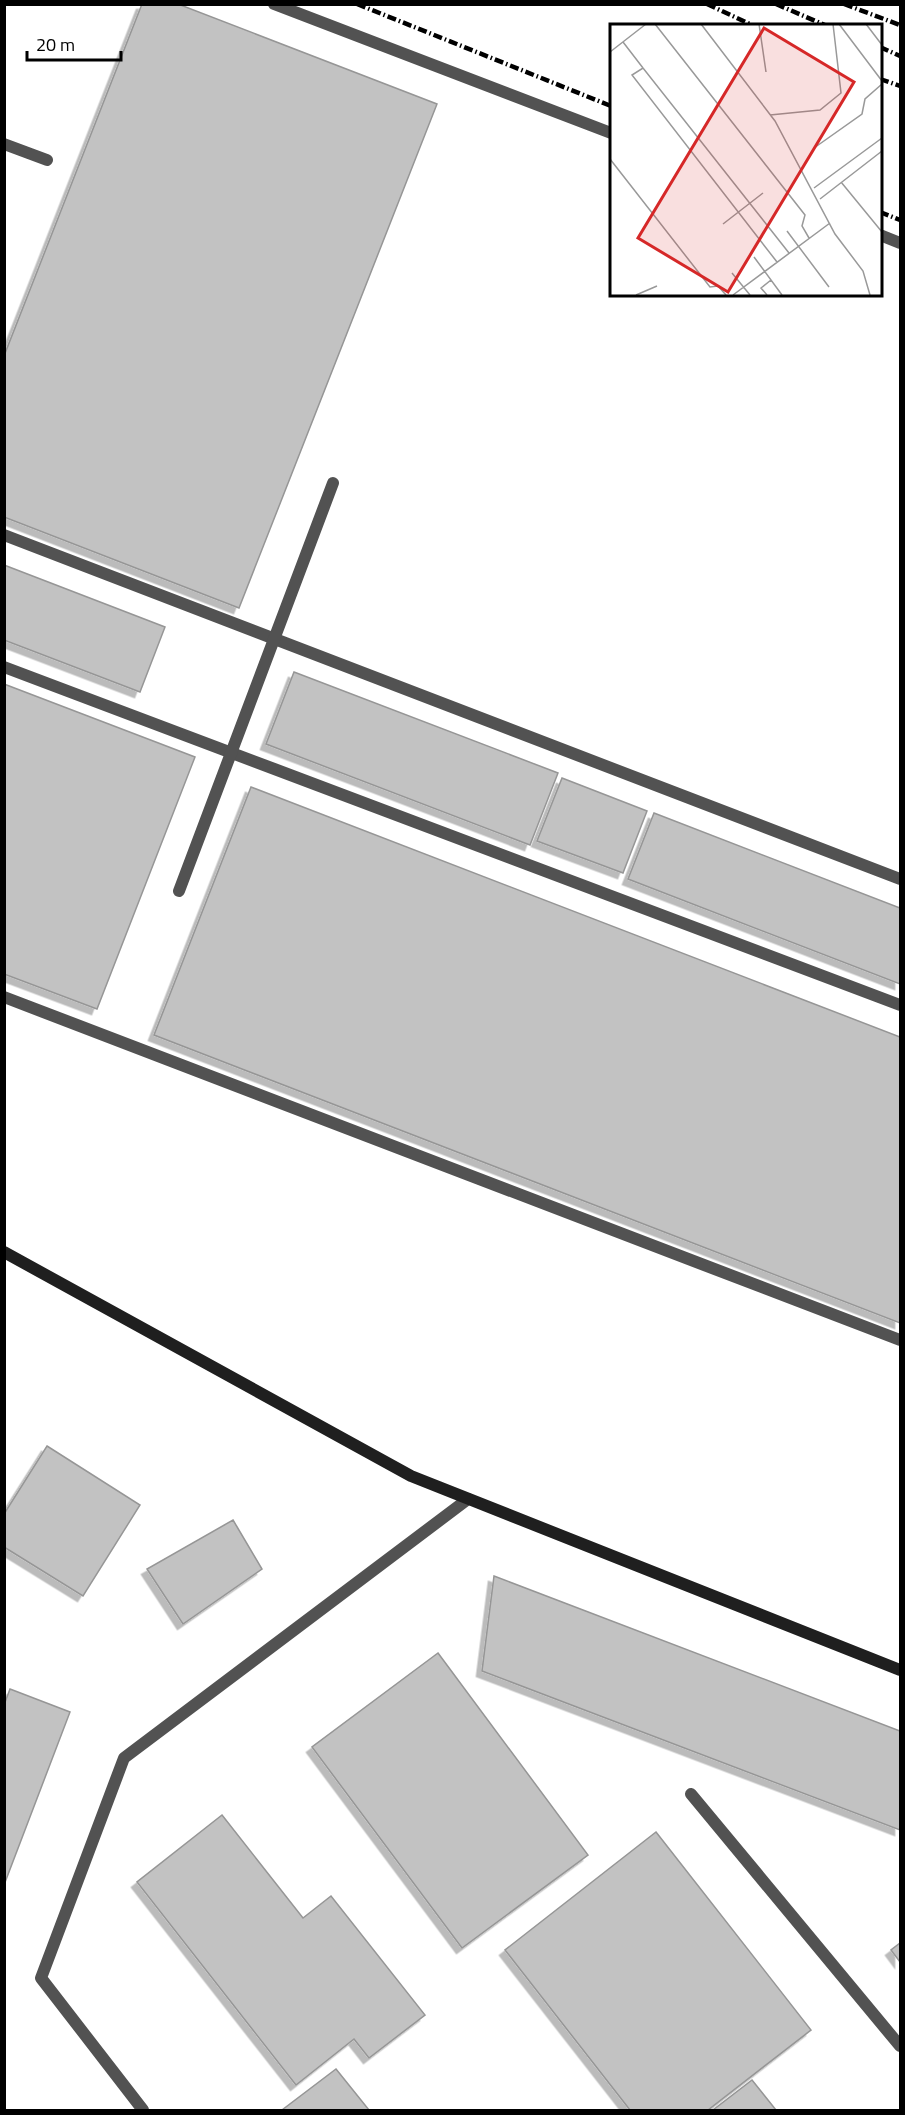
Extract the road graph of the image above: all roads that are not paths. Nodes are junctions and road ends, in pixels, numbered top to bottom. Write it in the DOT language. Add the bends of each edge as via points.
graph roads {
  1 [pos="274,4"];
  2 [pos="610,133"];
  3 [pos="4,144"];
  4 [pos="47,160"];
  5 [pos="881,236"];
  6 [pos="900,243"];
  7 [pos="333,483"];
  8 [pos="4,535"];
  9 [pos="274,639"];
  10 [pos="4,667"];
  11 [pos="231,752"];
  12 [pos="900,879"];
  13 [pos="179,891"];
  14 [pos="4,997"];
  15 [pos="900,1005"];
  16 [pos="4,1252"];
  17 [pos="900,1340"];
  18 [pos="468,1499"];
  19 [pos="900,1670"];
  20 [pos="691,1794"];
  21 [pos="900,2046"];
  22 [pos="143,2110"];
  1 -- 2 [label="lane"];
  3 -- 4 [label="lane"];
  5 -- 6 [label="lane"];
  7 -- 9 [label="lane"];
  8 -- 9 [label="lane"];
  9 -- 11 [label="lane"];
  9 -- 12 [label="lane"];
  10 -- 11 [label="lane"];
  11 -- 13 [label="lane"];
  11 -- 15 [label="lane"];
  14 -- 17 [label="lane"];
  16 -- 18 [label="street" via="411,1476"];
  18 -- 19 [label="street"];
  18 -- 22 [label="lane" via="124,1758 41,1978"];
  20 -- 21 [label="lane"];
}
